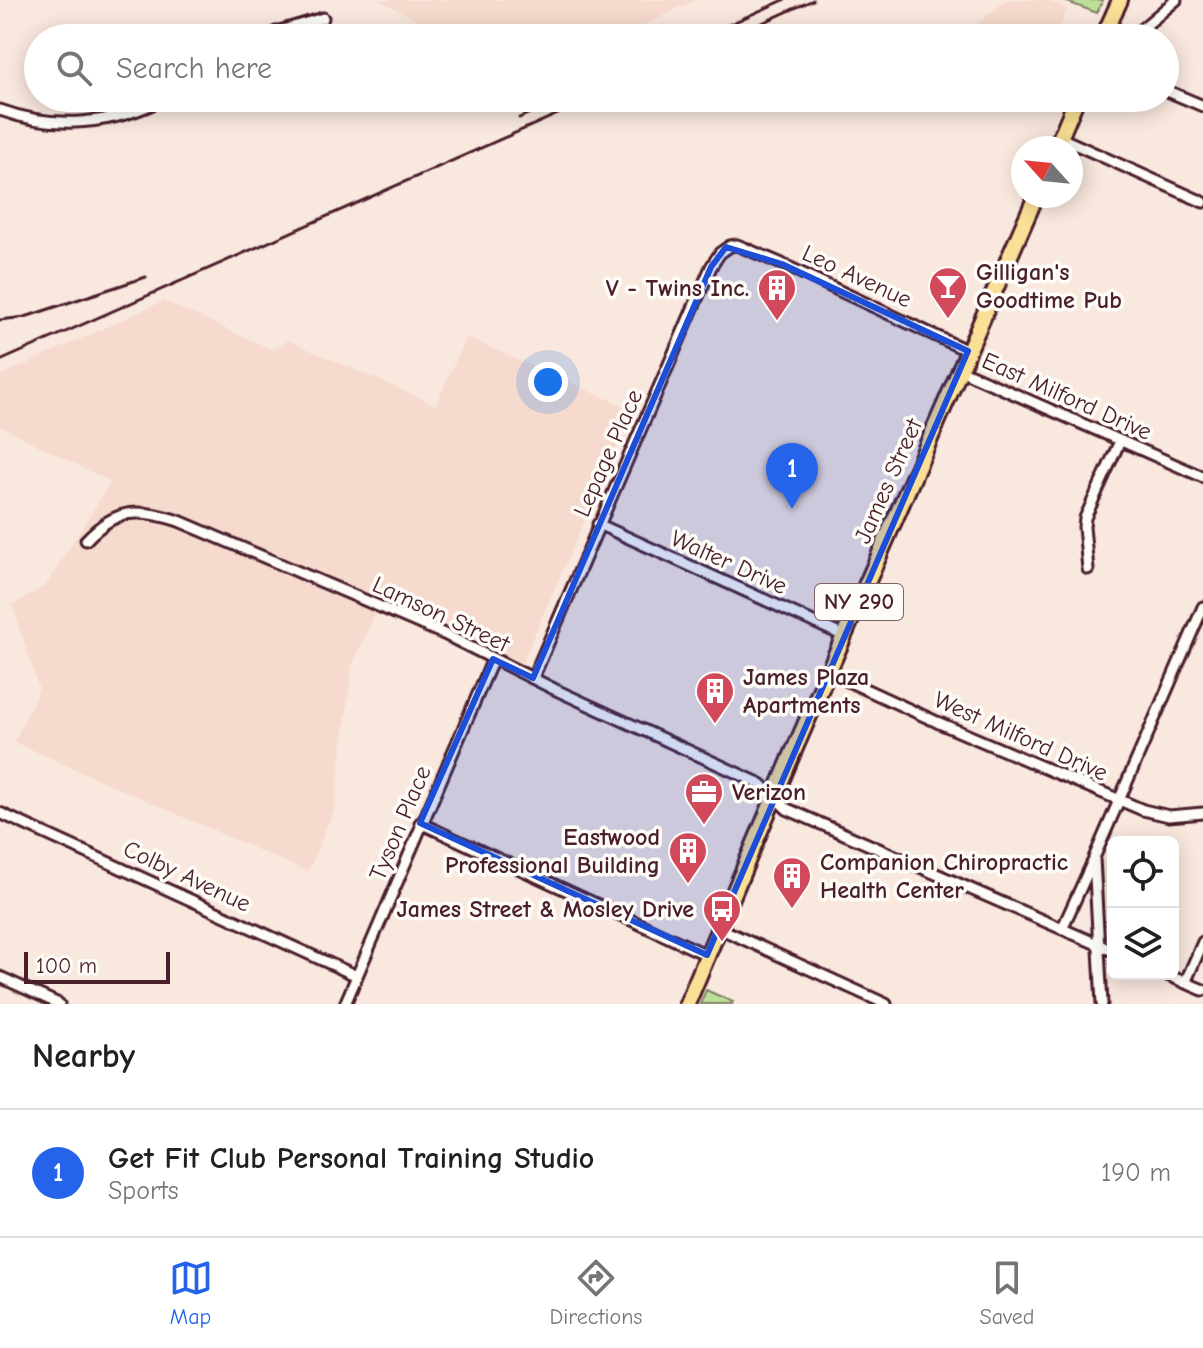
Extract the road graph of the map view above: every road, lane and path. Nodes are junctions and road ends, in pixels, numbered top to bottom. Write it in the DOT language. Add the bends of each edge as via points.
graph roads {
  1 [pos="1120,0"];
  2 [pos="1176,0"];
  3 [pos="323,18"];
  4 [pos="303,24"];
  5 [pos="1109,24"];
  6 [pos="1148,24"];
  7 [pos="1179,96"];
  8 [pos="1203,106"];
  9 [pos="0,110"];
  10 [pos="133,112"];
  11 [pos="1071,112"];
  12 [pos="1061,136"];
  13 [pos="1083,153"];
  14 [pos="1203,202"];
  15 [pos="1031,208"];
  16 [pos="726,247"];
  17 [pos="968,351"];
  18 [pos="960,370"];
  19 [pos="1120,441"];
  20 [pos="1203,477"];
  21 [pos="598,524"];
  22 [pos="86,540"];
  23 [pos="1088,569"];
  24 [pos="1203,607"];
  25 [pos="844,636"];
  26 [pos="493,659"];
  27 [pos="828,672"];
  28 [pos="533,678"];
  29 [pos="774,796"];
  30 [pos="1119,801"];
  31 [pos="0,813"];
  32 [pos="1203,813"];
  33 [pos="420,823"];
  34 [pos="1094,858"];
  35 [pos="719,928"];
  36 [pos="1062,929"];
  37 [pos="1203,942"];
  38 [pos="1099,945"];
  39 [pos="1107,948"];
  40 [pos="707,955"];
  41 [pos="357,976"];
  42 [pos="0,977"];
  43 [pos="1178,980"];
  44 [pos="1185,983"];
  45 [pos="1203,990"];
  46 [pos="59,1004"];
  47 [pos="345,1004"];
  48 [pos="687,1004"];
  49 [pos="886,1004"];
  50 [pos="1102,1004"];
  1 -- 5 [label="main road"];
  2 -- 6 [label="street"];
  3 -- 4 [label="street"];
  7 -- 8 [label="street"];
  9 -- 10 [label="street" via="56,122"];
  11 -- 12 [label="main road"];
  13 -- 14 [label="street"];
  15 -- 17 [label="main road, James Street / NY 290"];
  16 -- 17 [label="street, Leo Avenue" via="737,245 782,264"];
  16 -- 21 [label="street, Lepage Place" via="711,267"];
  17 -- 18 [label="main road, James Street / NY 290"];
  18 -- 19 [label="street, East Milford Drive"];
  18 -- 25 [label="main road, James Street / NY 290"];
  19 -- 20 [label="street, East Milford Drive"];
  19 -- 23 [label="street" via="1085,518"];
  21 -- 25 [label="street, Walter Drive"];
  21 -- 28 [label="street, Lepage Place"];
  22 -- 26 [label="street, Lamson Street" via="118,514 157,514"];
  24 -- 30 [label="street"];
  25 -- 27 [label="main road, James Street / NY 290"];
  26 -- 28 [label="street, Lamson Street"];
  26 -- 33 [label="street, Tyson Place"];
  27 -- 29 [label="main road, James Street / NY 290"];
  27 -- 30 [label="street, West Milford Drive"];
  28 -- 29 [label="street, Lamson Street" via="761,784"];
  29 -- 35 [label="main road, James Street / NY 290"];
  29 -- 36 [label="street, Lamson Street" via="787,809"];
  30 -- 32 [label="street, West Milford Drive" via="1169,816"];
  30 -- 34 [label="street"];
  31 -- 41 [label="street, Colby Avenue"];
  33 -- 40 [label="street"];
  33 -- 41 [label="street, Tyson Place"];
  34 -- 36 [label="street"];
  34 -- 38 [label="street"];
  35 -- 40 [label="main road, James Street / NY 290"];
  35 -- 49 [label="street"];
  36 -- 38 [label="street, Lamson Street"];
  37 -- 44 [label="street"];
  38 -- 39 [label="street, Lamson Street"];
  38 -- 50 [label="street"];
  40 -- 48 [label="main road, James Street / NY 290"];
  41 -- 47 [label="street, Tyson Place"];
  42 -- 46 [label="street"];
  43 -- 44 [label="street"];
  44 -- 45 [label="street"];
}
